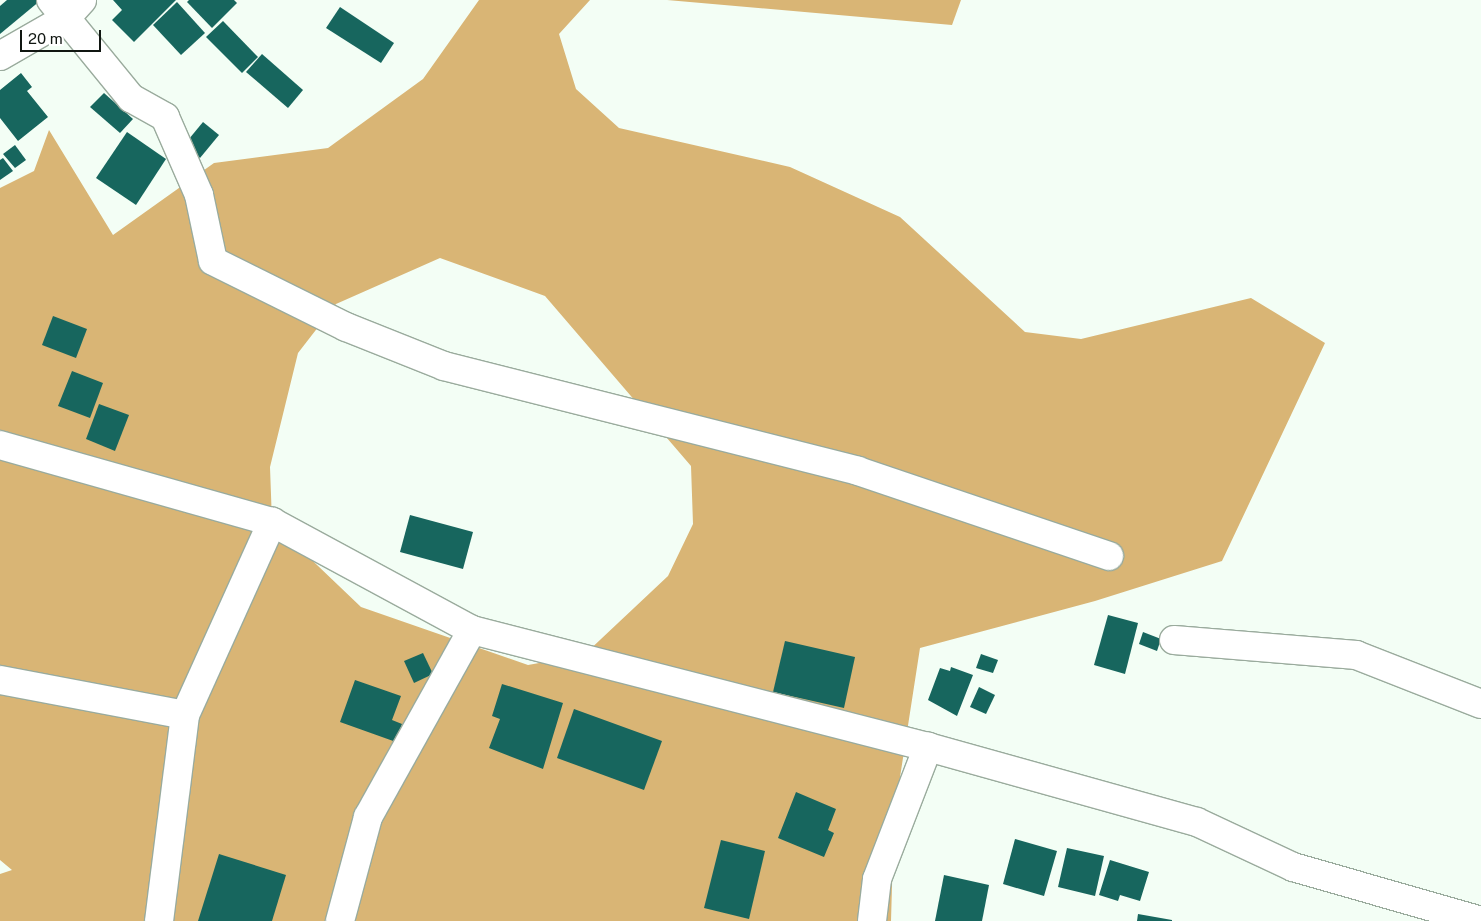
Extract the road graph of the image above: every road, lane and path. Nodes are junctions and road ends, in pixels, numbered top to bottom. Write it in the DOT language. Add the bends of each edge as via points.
graph roads {
  1 [pos="66,6"];
  2 [pos="0,56"];
  3 [pos="0,445"];
  4 [pos="272,522"];
  5 [pos="1109,556"];
  6 [pos="472,630"];
  7 [pos="1174,640"];
  8 [pos="0,680"];
  9 [pos="1481,704"];
  10 [pos="185,715"];
  11 [pos="928,747"];
  12 [pos="159,921"];
  13 [pos="340,921"];
  14 [pos="872,921"];
  15 [pos="1481,921"];
  1 -- 2 [label="street"];
  1 -- 5 [label="street" via="131,98 166,117 198,194 213,261 346,327 444,366 858,471"];
  3 -- 4 [label="street"];
  4 -- 6 [label="street"];
  4 -- 10 [label="street"];
  6 -- 11 [label="street"];
  6 -- 13 [label="street" via="368,817"];
  7 -- 9 [label="street" via="1356,654"];
  8 -- 10 [label="street"];
  10 -- 12 [label="street"];
  11 -- 14 [label="street" via="876,879"];
  11 -- 15 [label="street" via="1197,822 1293,867"];
}
